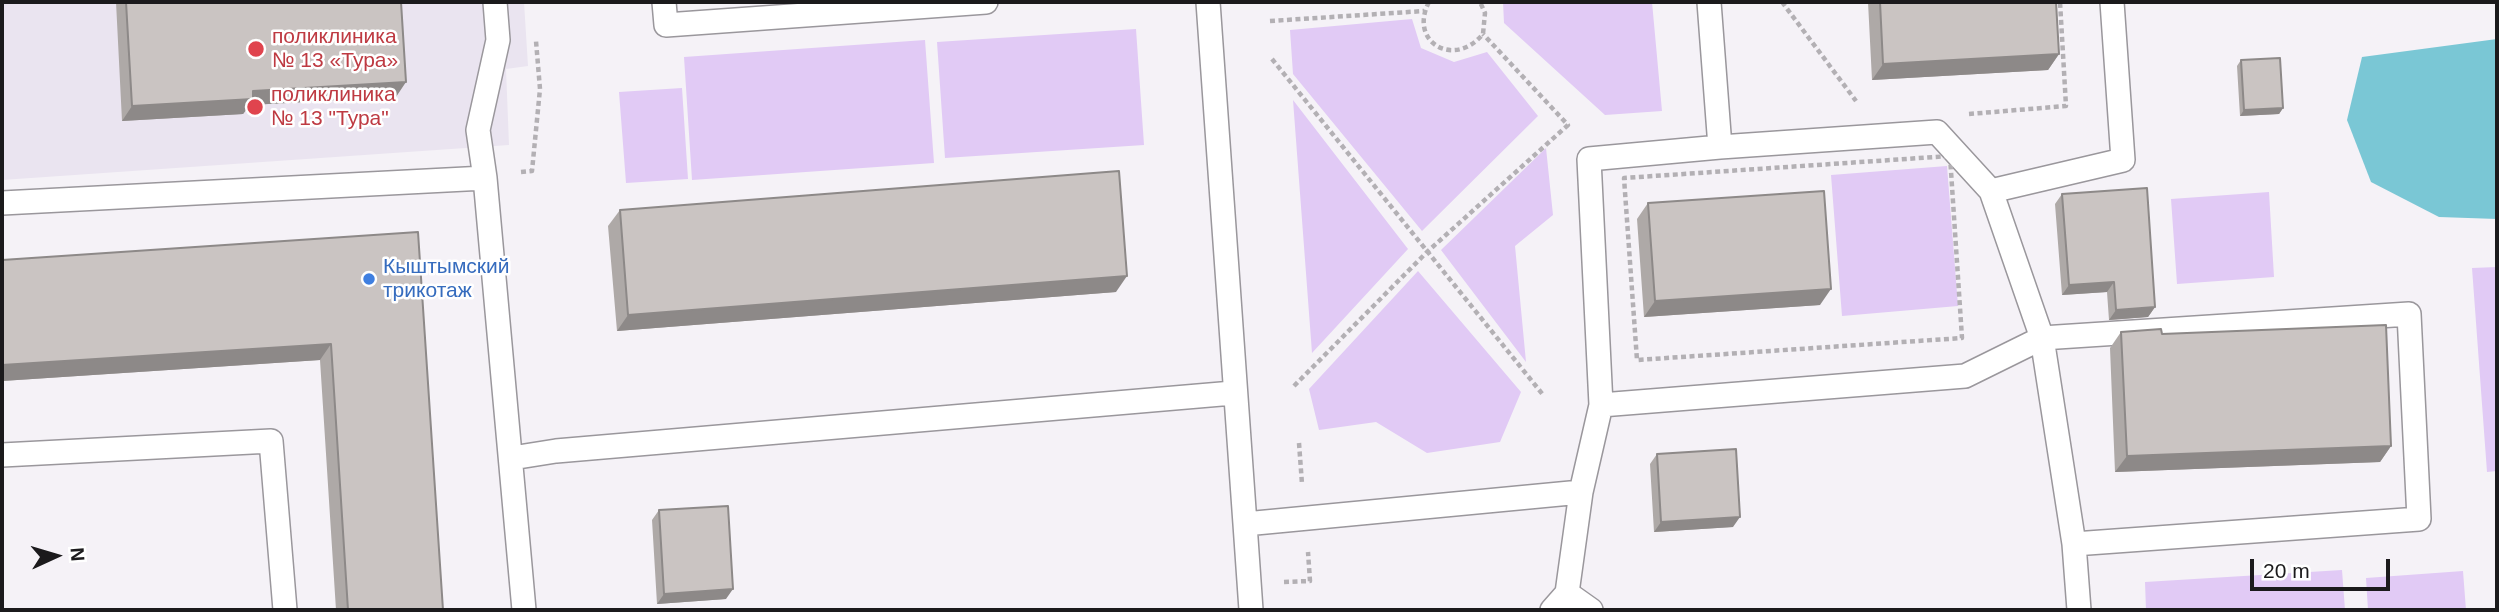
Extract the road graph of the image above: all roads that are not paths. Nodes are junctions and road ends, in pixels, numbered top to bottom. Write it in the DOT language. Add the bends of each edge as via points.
graph roads {
  1 [pos="495,2"];
  2 [pos="664,2"];
  3 [pos="986,2"];
  4 [pos="1208,2"];
  5 [pos="1709,2"];
  6 [pos="2112,2"];
  7 [pos="1720,147"];
  8 [pos="485,178"];
  9 [pos="1991,191"];
  10 [pos="2,203"];
  11 [pos="2042,338"];
  12 [pos="1233,393"];
  13 [pos="1601,405"];
  14 [pos="2,455"];
  15 [pos="512,457"];
  16 [pos="1581,492"];
  17 [pos="1245,524"];
  18 [pos="2074,544"];
  19 [pos="1567,593"];
  20 [pos="285,610"];
  21 [pos="524,610"];
  22 [pos="1251,610"];
  23 [pos="1552,610"];
  24 [pos="1591,610"];
  25 [pos="2079,610"];
  1 -- 8 [label="lane" via="498,40 478,130"];
  2 -- 3 [label="lane" via="666,25"];
  4 -- 12 [label="lane"];
  5 -- 7 [label="lane"];
  6 -- 9 [label="lane" via="2123,160"];
  7 -- 9 [label="lane" via="1937,132"];
  7 -- 13 [label="lane" via="1589,159"];
  8 -- 10 [label="lane"];
  8 -- 15 [label="lane"];
  9 -- 11 [label="lane"];
  11 -- 13 [label="lane" via="1965,376"];
  11 -- 18 [label="lane"];
  11 -- 18 [label="lane" via="2409,314 2419,519"];
  12 -- 15 [label="lane"];
  12 -- 17 [label="lane"];
  13 -- 16 [label="lane"];
  14 -- 20 [label="lane" via="271,441"];
  15 -- 21 [label="lane"];
  16 -- 17 [label="lane"];
  16 -- 19 [label="lane"];
  17 -- 22 [label="lane"];
  18 -- 25 [label="lane"];
  19 -- 23 [label="lane"];
  19 -- 24 [label="lane"];
}
